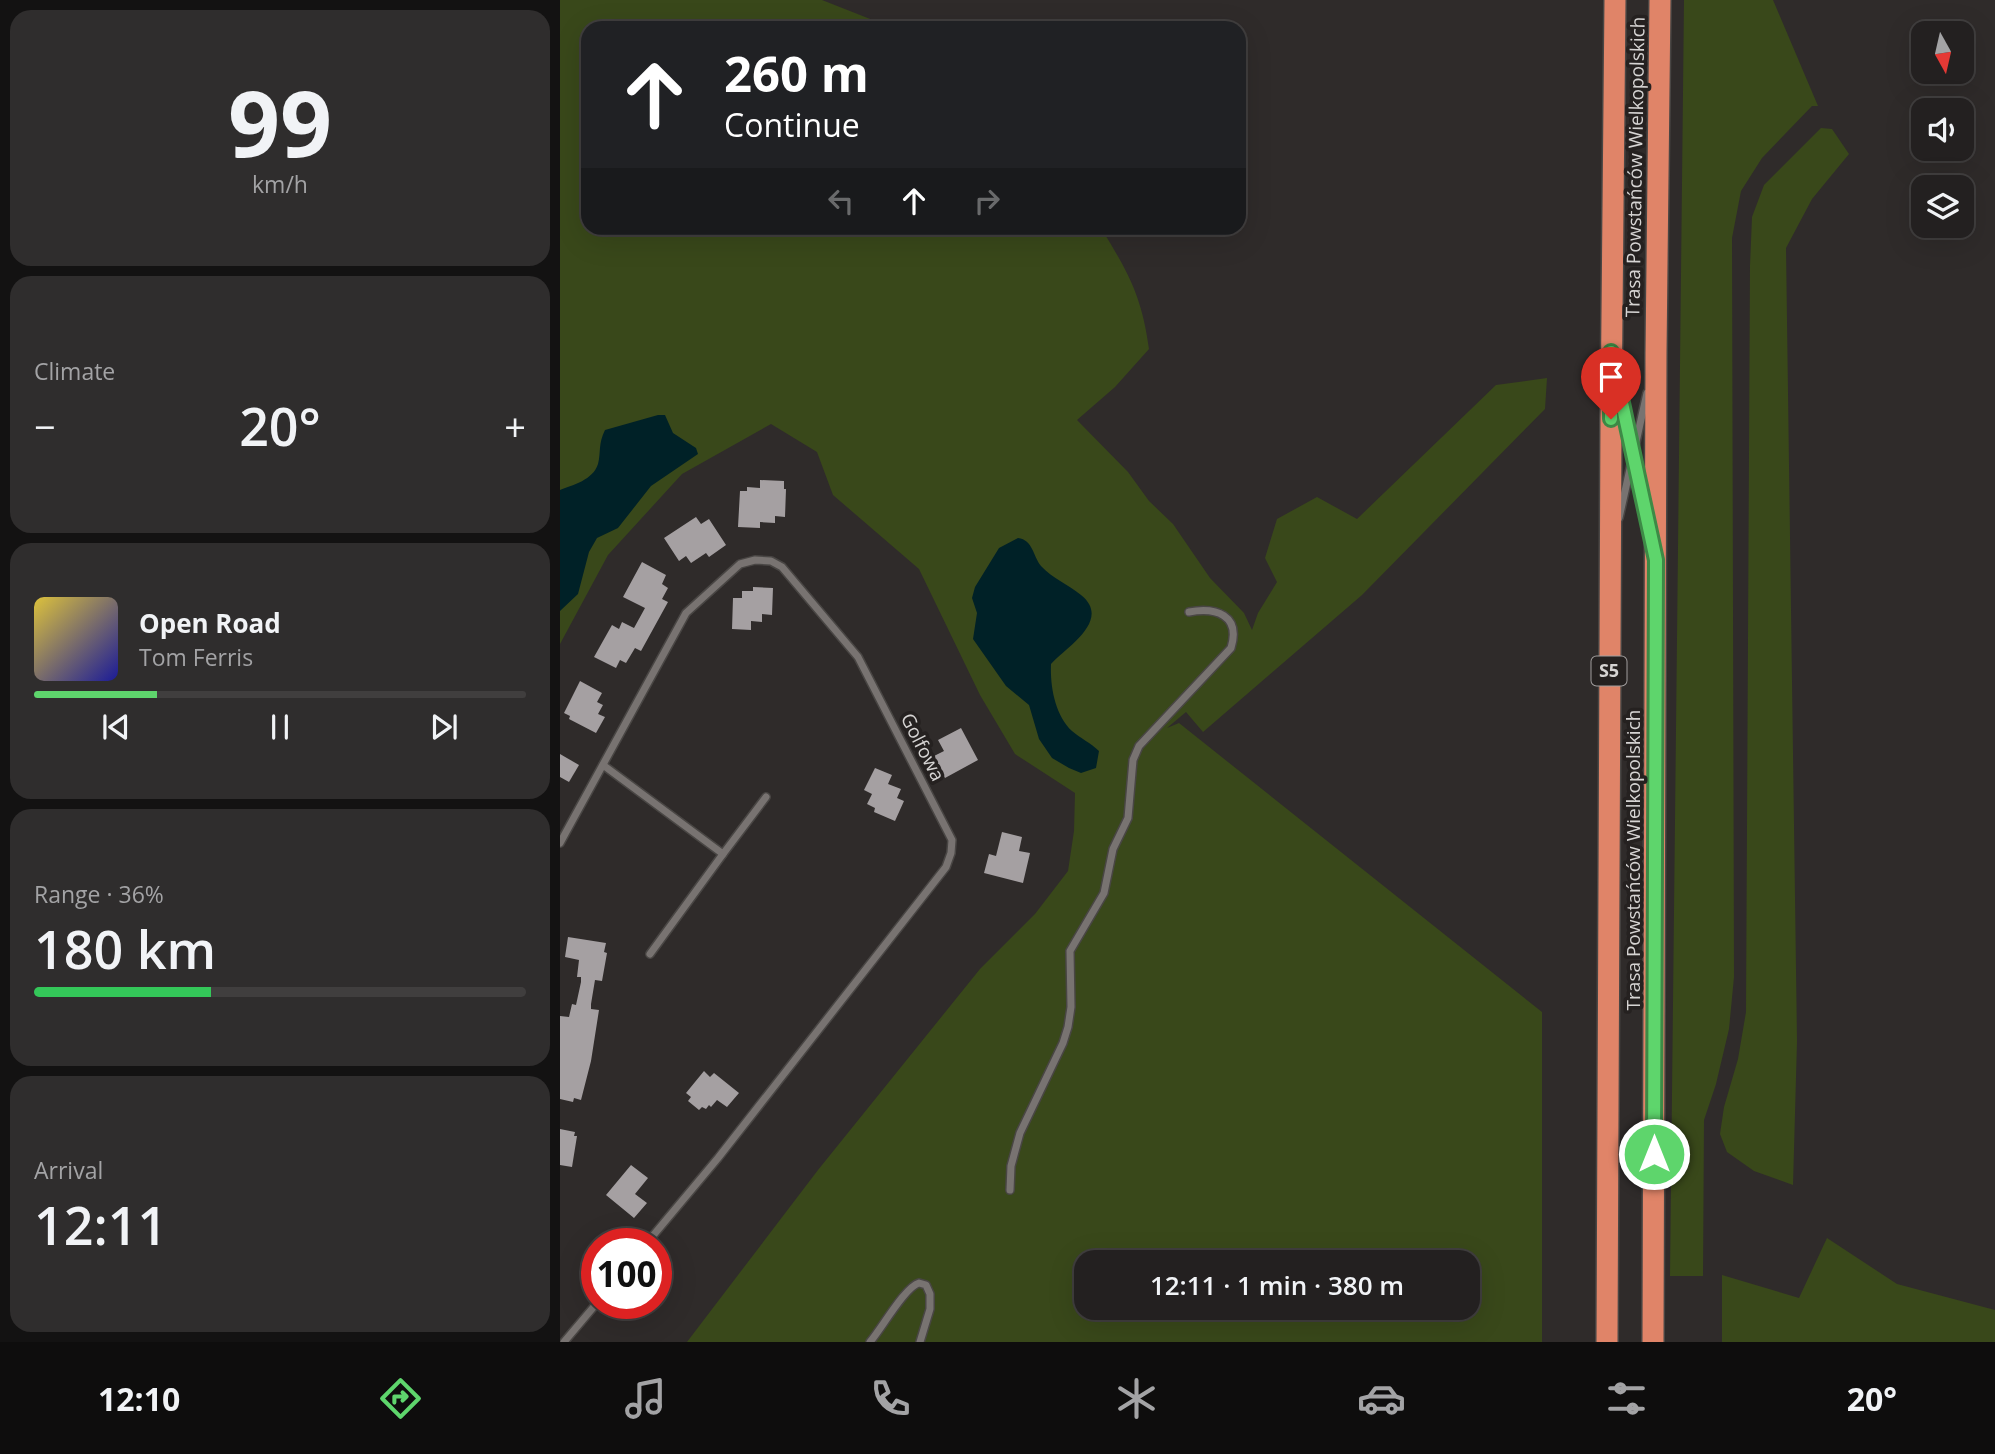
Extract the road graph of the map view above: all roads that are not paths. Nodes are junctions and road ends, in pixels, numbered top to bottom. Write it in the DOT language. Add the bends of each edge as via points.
graph roads {
  1 [pos="1615,0"];
  2 [pos="1660,0"];
  3 [pos="1611,352"];
  4 [pos="1656,353"];
  5 [pos="1633,454"];
  6 [pos="1610,559"];
  7 [pos="1656,560"];
  8 [pos="1189,612"];
  9 [pos="603,765"];
  10 [pos="766,797"];
  11 [pos="560,843"];
  12 [pos="723,854"];
  13 [pos="650,954"];
  14 [pos="1010,1190"];
  15 [pos="659,1228"];
  16 [pos="583,1319"];
  17 [pos="564,1342"];
  18 [pos="870,1342"];
  19 [pos="919,1342"];
  20 [pos="1607,1342"];
  21 [pos="1653,1342"];
  1 -- 3 [label="highway, Trasa Powstańców Wielkopolskich / S5"];
  2 -- 4 [label="highway, Trasa Powstańców Wielkopolskich"];
  3 -- 5 [label="lane"];
  3 -- 6 [label="highway, Trasa Powstańców Wielkopolskich / S5"];
  4 -- 5 [label="lane"];
  4 -- 7 [label="highway, Trasa Powstańców Wielkopolskich"];
  5 -- 6 [label="lane"];
  5 -- 7 [label="lane"];
  6 -- 20 [label="highway, Trasa Powstańców Wielkopolskich / S5"];
  7 -- 21 [label="highway, Trasa Powstańców Wielkopolskich"];
  8 -- 14 [label="lane" via="1213,610 1225,615 1232,626 1231,648 1139,746 1133,760 1128,818 1113,849 1104,893 1070,951 1068,1027 1020,1133"];
  9 -- 11 [label="lane, Golfowa"];
  9 -- 12 [label="lane"];
  9 -- 15 [label="lane, Golfowa" via="686,614 740,564 771,561 797,582 858,657 952,840 946,867"];
  10 -- 12 [label="lane"];
  12 -- 13 [label="lane"];
  16 -- 17 [label="lane"];
  18 -- 19 [label="lane" via="907,1290 919,1283 926,1285 931,1301"];
}
